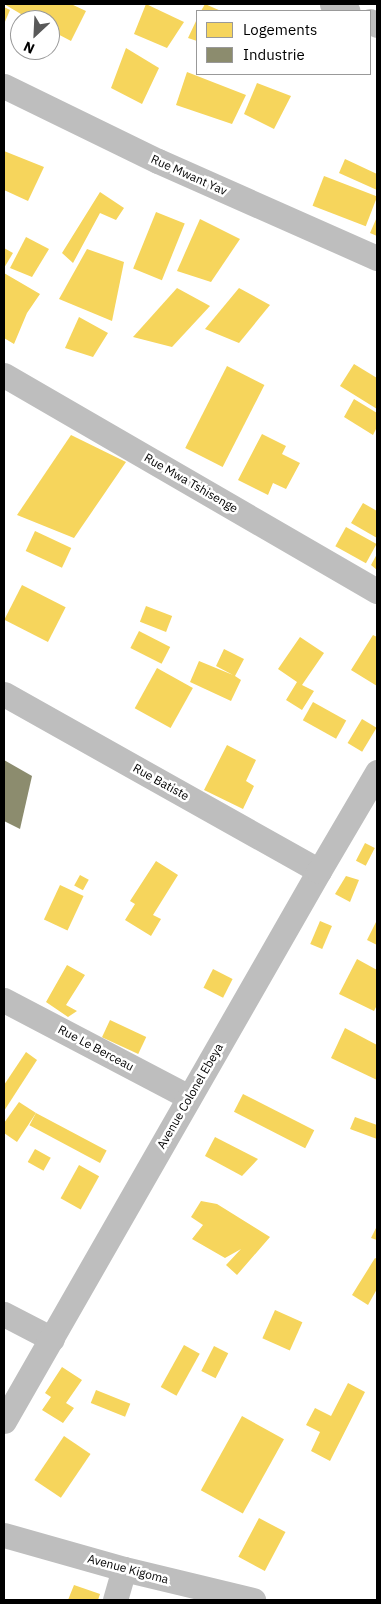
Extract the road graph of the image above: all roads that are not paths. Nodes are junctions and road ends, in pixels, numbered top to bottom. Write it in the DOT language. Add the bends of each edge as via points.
graph roads {
  1 [pos="332,4"];
  2 [pos="346,10"];
  3 [pos="4,86"];
  4 [pos="377,258"];
  5 [pos="4,376"];
  6 [pos="377,591"];
  7 [pos="4,694"];
  8 [pos="377,772"];
  9 [pos="318,870"];
  10 [pos="4,1000"];
  11 [pos="189,1097"];
  12 [pos="4,1314"];
  13 [pos="52,1339"];
  14 [pos="4,1420"];
  15 [pos="4,1535"];
  16 [pos="124,1569"];
  17 [pos="115,1600"];
  18 [pos="253,1600"];
  1 -- 2 [label="street"];
  3 -- 4 [label="street, Rue Mwant Yav" via="158,161"];
  5 -- 6 [label="street, Rue Mwa Tshisenge"];
  7 -- 9 [label="street, Rue Batiste"];
  8 -- 9 [label="street, Avenue Colonel Ebeya"];
  9 -- 11 [label="street, Avenue Colonel Ebeya"];
  10 -- 11 [label="street, Rue Le Berceau"];
  11 -- 13 [label="street, Avenue Colonel Ebeya"];
  12 -- 13 [label="street"];
  13 -- 14 [label="street, Avenue Colonel Ebeya"];
  15 -- 16 [label="street, Avenue Kigoma"];
  16 -- 17 [label="street"];
  16 -- 18 [label="street, Avenue Kigoma"];
}
